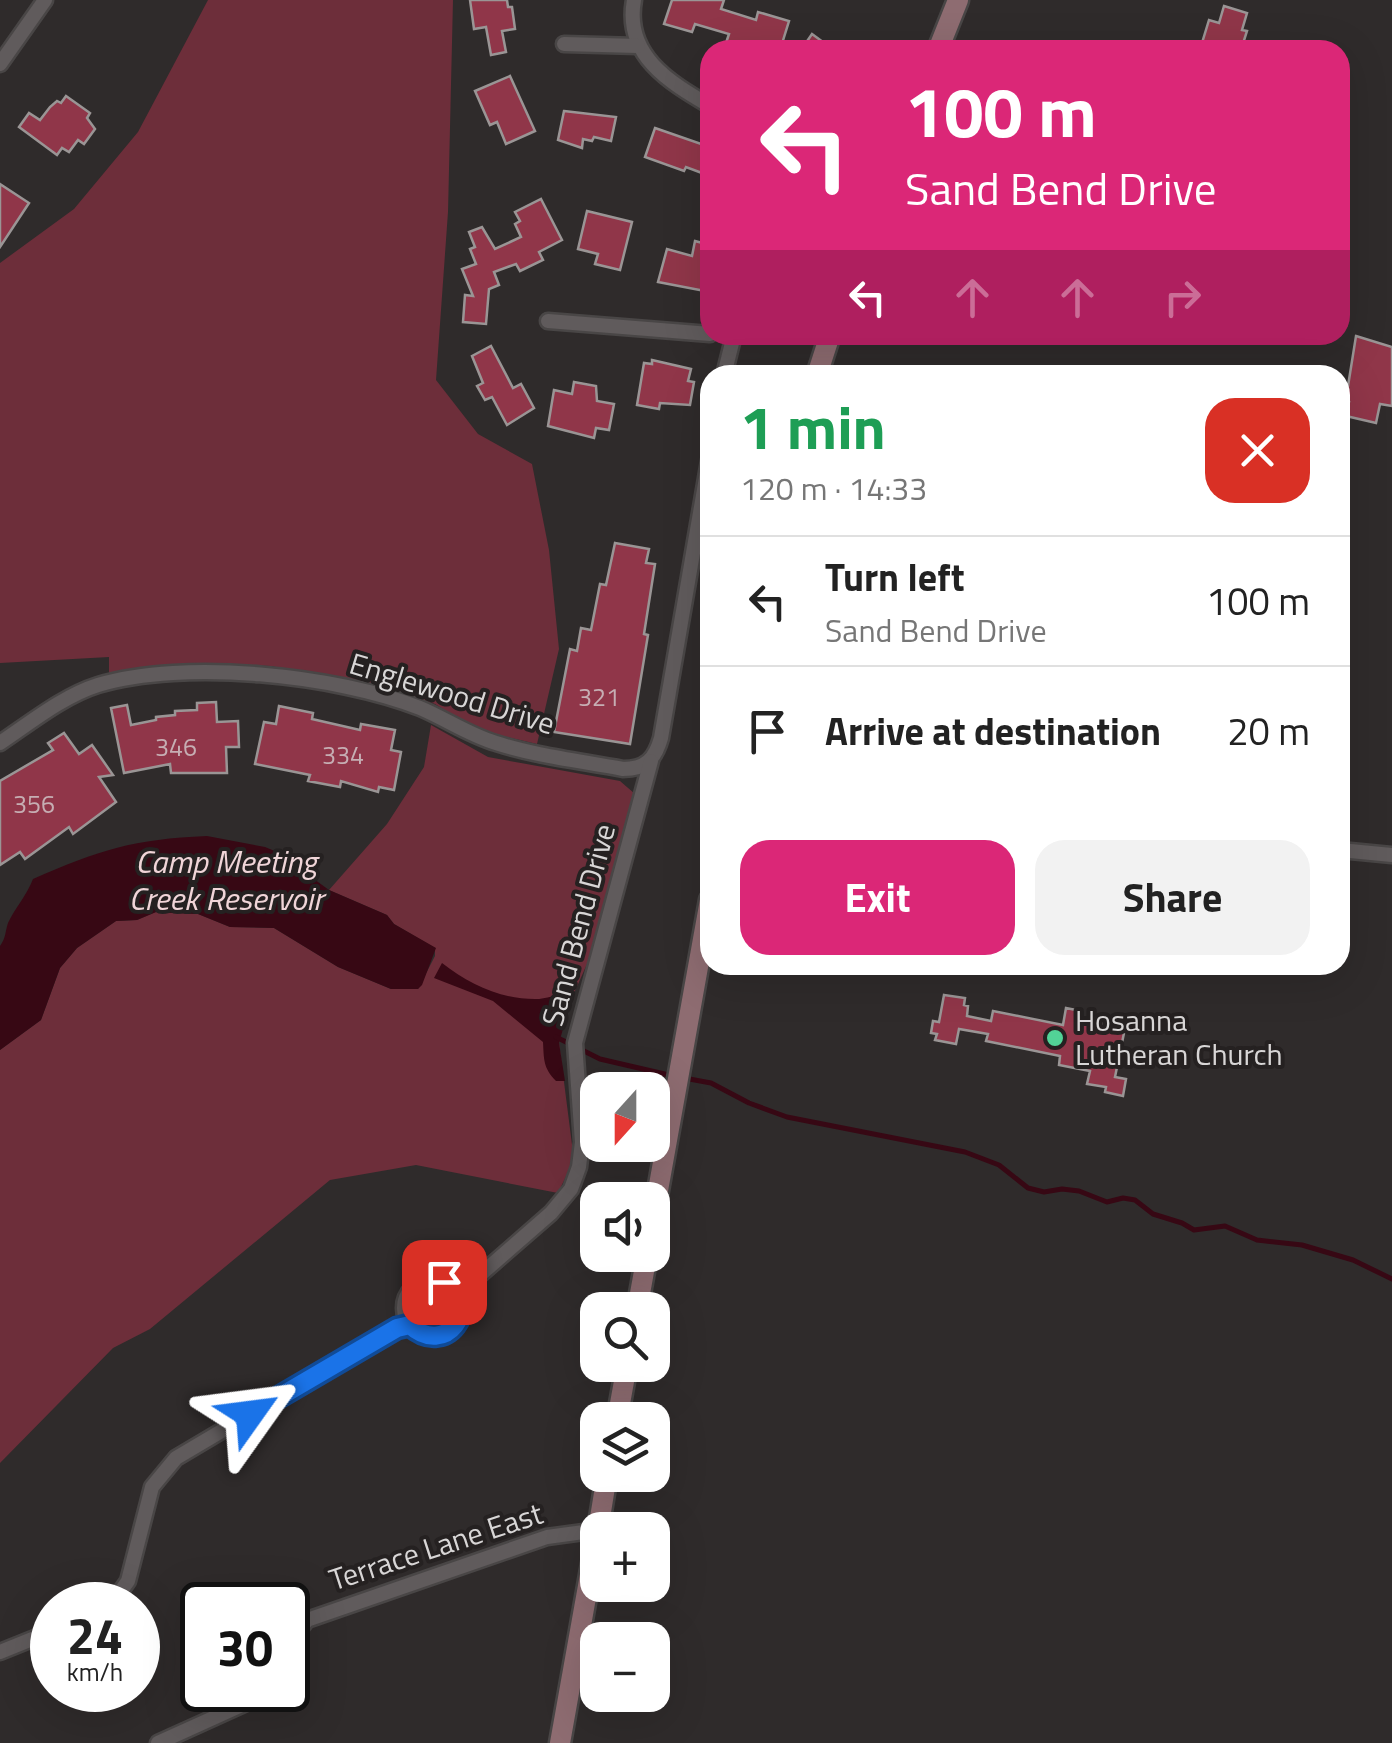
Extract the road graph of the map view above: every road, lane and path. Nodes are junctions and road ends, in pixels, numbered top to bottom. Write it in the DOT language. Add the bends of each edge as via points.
graph roads {
  1 [pos="45,0"];
  2 [pos="634,0"];
  3 [pos="958,0"];
  4 [pos="942,40"];
  5 [pos="564,44"];
  6 [pos="638,46"];
  7 [pos="0,64"];
  8 [pos="700,99"];
  9 [pos="548,321"];
  10 [pos="700,333"];
  11 [pos="700,513"];
  12 [pos="0,743"];
  13 [pos="651,760"];
  14 [pos="1350,851"];
  15 [pos="1392,855"];
  16 [pos="700,960"];
  17 [pos="660,1182"];
  18 [pos="457,1295"];
  19 [pos="410,1325"];
  20 [pos="580,1532"];
  21 [pos="127,1582"];
  22 [pos="585,1602"];
  23 [pos="310,1619"];
  24 [pos="30,1640"];
  25 [pos="0,1652"];
  26 [pos="226,1712"];
  27 [pos="158,1743"];
  28 [pos="560,1743"];
  1 -- 7 [label="street"];
  2 -- 6 [label="street"];
  3 -- 4 [label="main road"];
  5 -- 6 [label="street"];
  6 -- 8 [label="street" via="650,66"];
  9 -- 10 [label="street"];
  11 -- 13 [label="street" via="661,738"];
  12 -- 13 [label="street, Englewood Drive" via="96,686 235,672 383,696 497,744 623,769"];
  13 -- 18 [label="street, Sand Bend Drive" via="575,1043 582,1154 571,1188 524,1239"];
  14 -- 15 [label="street"];
  16 -- 17 [label="main road"];
  18 -- 19 [label="street, Sand Bend Drive" via="458,1322 444,1334 425,1336"];
  18 -- 19 [label="street" via="444,1282 417,1284 404,1308"];
  19 -- 21 [label="street, Sand Bend Drive" via="176,1458 152,1487"];
  20 -- 23 [label="street, Terrace Lane East" via="547,1537"];
  22 -- 28 [label="main road"];
  24 -- 25 [label="street"];
  26 -- 27 [label="street"];
}
